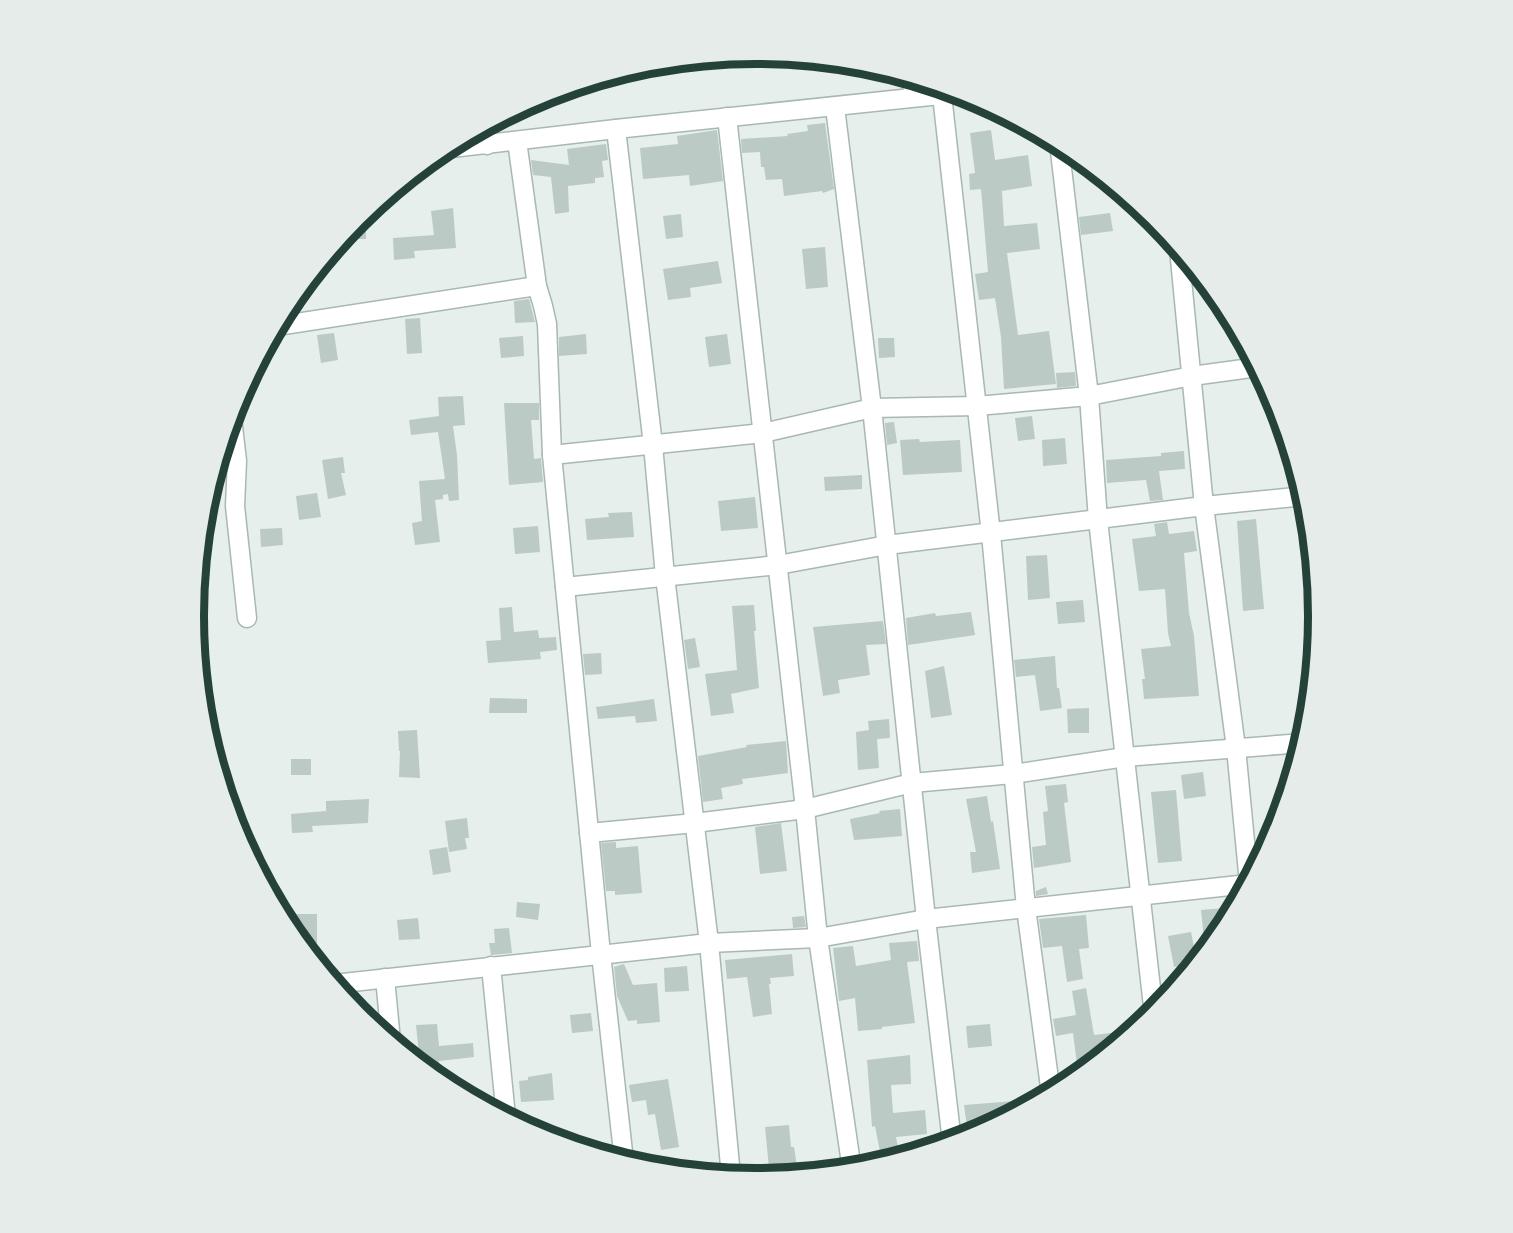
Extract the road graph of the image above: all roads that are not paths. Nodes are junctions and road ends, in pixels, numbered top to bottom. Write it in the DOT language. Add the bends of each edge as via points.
graph roads {
  1 [pos="913,87"];
  2 [pos="937,95"];
  3 [pos="914,97"];
  4 [pos="952,101"];
  5 [pos="835,107"];
  6 [pos="727,117"];
  7 [pos="616,129"];
  8 [pos="486,136"];
  9 [pos="517,141"];
  10 [pos="1061,156"];
  11 [pos="1180,263"];
  12 [pos="537,286"];
  13 [pos="289,324"];
  14 [pos="1250,368"];
  15 [pos="1192,376"];
  16 [pos="1089,396"];
  17 [pos="977,406"];
  18 [pos="872,408"];
  19 [pos="763,433"];
  20 [pos="234,438"];
  21 [pos="653,445"];
  22 [pos="552,455"];
  23 [pos="1295,497"];
  24 [pos="1204,506"];
  25 [pos="1098,520"];
  26 [pos="991,534"];
  27 [pos="887,545"];
  28 [pos="778,565"];
  29 [pos="665,576"];
  30 [pos="565,587"];
  31 [pos="247,618"];
  32 [pos="1293,744"];
  33 [pos="1236,748"];
  34 [pos="1125,757"];
  35 [pos="1013,774"];
  36 [pos="912,783"];
  37 [pos="805,809"];
  38 [pos="695,823"];
  39 [pos="589,833"];
  40 [pos="1248,869"];
  41 [pos="1239,884"];
  42 [pos="1139,897"];
  43 [pos="1026,908"];
  44 [pos="926,919"];
  45 [pos="818,938"];
  46 [pos="709,943"];
  47 [pos="601,954"];
  48 [pos="491,966"];
  49 [pos="385,978"];
  50 [pos="344,983"];
  51 [pos="1152,1001"];
  52 [pos="390,1029"];
  53 [pos="1050,1084"];
  54 [pos="505,1108"];
  55 [pos="951,1133"];
  56 [pos="623,1152"];
  57 [pos="851,1160"];
  58 [pos="730,1167"];
  1 -- 3 [label="street"];
  2 -- 3 [label="street"];
  3 -- 5 [label="street"];
  4 -- 17 [label="street"];
  5 -- 6 [label="street"];
  5 -- 18 [label="street"];
  6 -- 7 [label="street"];
  6 -- 19 [label="street"];
  7 -- 9 [label="street"];
  7 -- 21 [label="street"];
  8 -- 9 [label="street"];
  9 -- 12 [label="street"];
  10 -- 16 [label="street"];
  11 -- 15 [label="street"];
  12 -- 13 [label="street"];
  12 -- 22 [label="street" via="547,324"];
  14 -- 15 [label="street"];
  15 -- 16 [label="street"];
  15 -- 24 [label="street"];
  16 -- 17 [label="street"];
  16 -- 25 [label="street"];
  17 -- 18 [label="street"];
  17 -- 26 [label="street"];
  18 -- 19 [label="street"];
  18 -- 27 [label="street"];
  19 -- 21 [label="street"];
  19 -- 28 [label="street"];
  20 -- 31 [label="street" via="235,506"];
  21 -- 22 [label="street"];
  21 -- 29 [label="street"];
  22 -- 30 [label="street"];
  23 -- 24 [label="street"];
  24 -- 25 [label="street"];
  24 -- 33 [label="street"];
  25 -- 26 [label="street"];
  25 -- 34 [label="street"];
  26 -- 27 [label="street"];
  26 -- 35 [label="street"];
  27 -- 28 [label="street"];
  27 -- 36 [label="street"];
  28 -- 29 [label="street"];
  28 -- 37 [label="street"];
  29 -- 30 [label="street"];
  29 -- 38 [label="street"];
  30 -- 39 [label="street"];
  32 -- 33 [label="street"];
  33 -- 34 [label="street"];
  33 -- 40 [label="street"];
  34 -- 35 [label="street"];
  34 -- 42 [label="street"];
  35 -- 36 [label="street"];
  35 -- 43 [label="street"];
  36 -- 37 [label="street"];
  36 -- 44 [label="street"];
  37 -- 38 [label="street"];
  37 -- 45 [label="street"];
  38 -- 39 [label="street"];
  38 -- 46 [label="street"];
  39 -- 47 [label="street"];
  41 -- 42 [label="street"];
  42 -- 43 [label="street"];
  42 -- 51 [label="street"];
  43 -- 44 [label="street"];
  43 -- 53 [label="street"];
  44 -- 45 [label="street"];
  44 -- 55 [label="street"];
  45 -- 46 [label="street"];
  45 -- 57 [label="street"];
  46 -- 47 [label="street"];
  46 -- 58 [label="street"];
  47 -- 48 [label="street"];
  47 -- 56 [label="street"];
  48 -- 49 [label="street"];
  48 -- 54 [label="street"];
  49 -- 50 [label="street"];
  49 -- 52 [label="street"];
}
